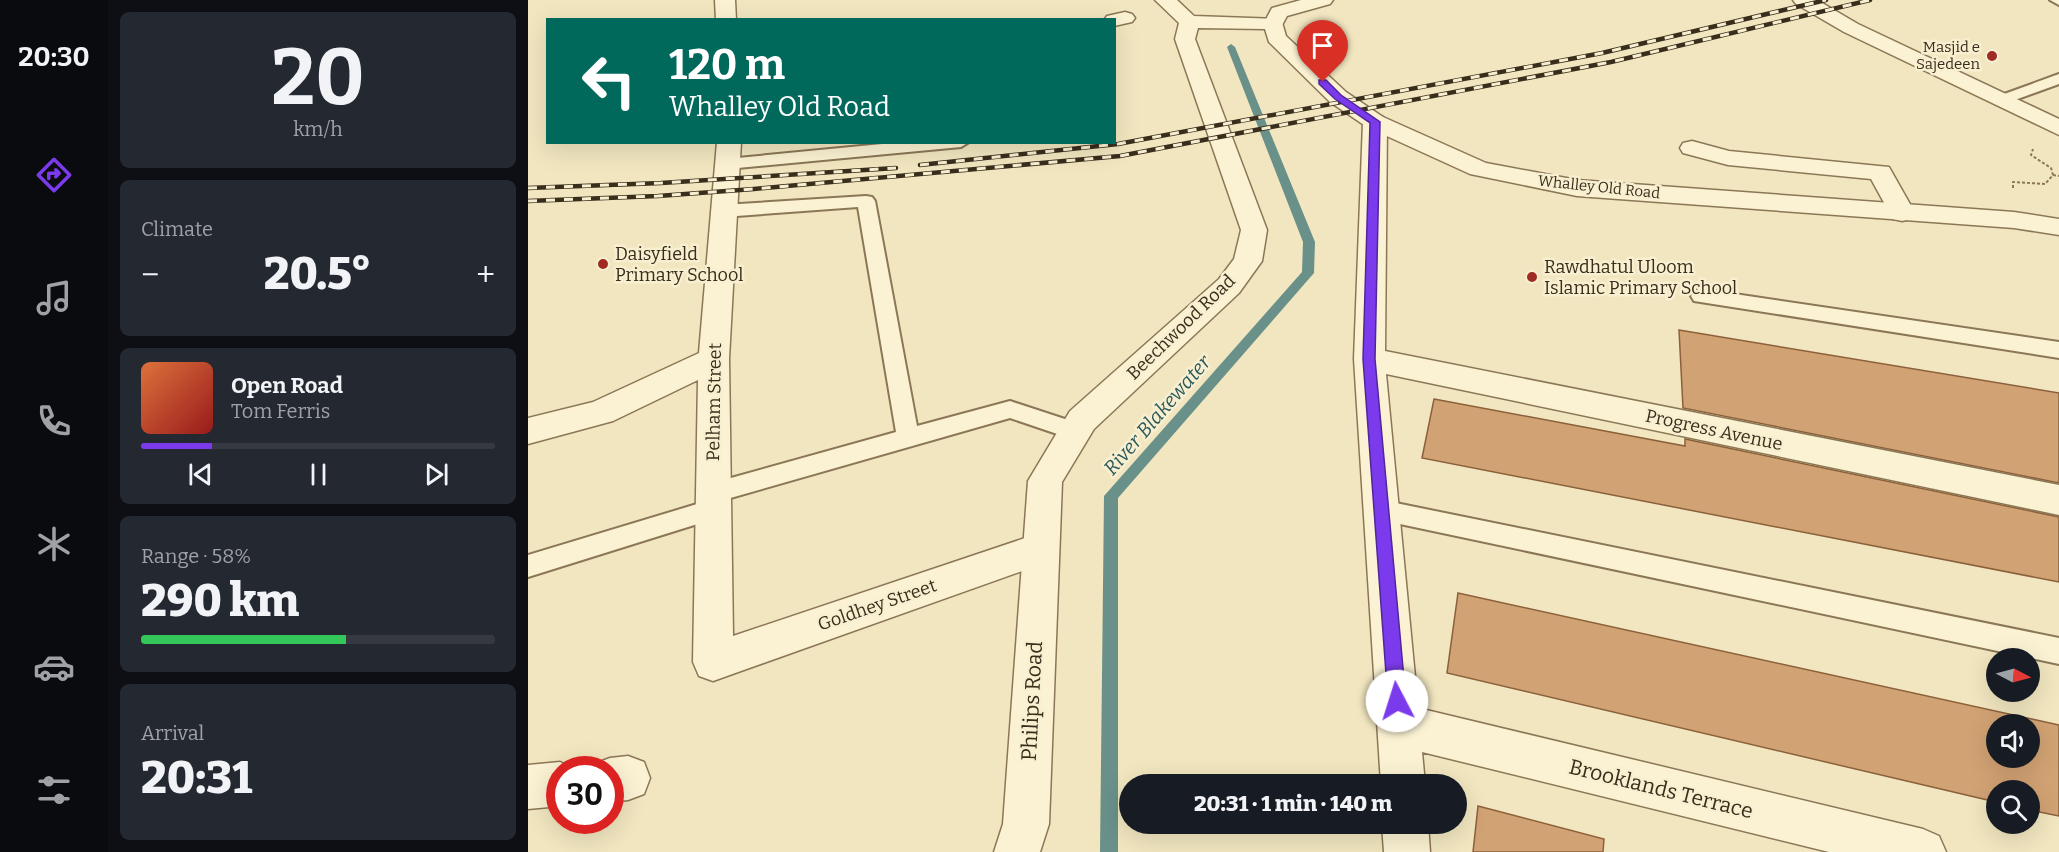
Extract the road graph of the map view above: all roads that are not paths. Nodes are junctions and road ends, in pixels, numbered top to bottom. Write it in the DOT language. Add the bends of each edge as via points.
graph roads {
  1 [pos="725,0"];
  2 [pos="1165,0"];
  3 [pos="1323,0"];
  4 [pos="1803,0"];
  5 [pos="726,18"];
  6 [pos="1190,22"];
  7 [pos="1274,23"];
  8 [pos="2059,79"];
  9 [pos="2001,100"];
  10 [pos="1375,122"];
  11 [pos="2051,124"];
  12 [pos="919,144"];
  13 [pos="1692,148"];
  14 [pos="728,153"];
  15 [pos="723,211"];
  16 [pos="1902,213"];
  17 [pos="2059,227"];
  18 [pos="1701,296"];
  19 [pos="2059,350"];
  20 [pos="714,359"];
  21 [pos="1369,359"];
  22 [pos="528,431"];
  23 [pos="1075,431"];
  24 [pos="908,437"];
  25 [pos="2059,500"];
  26 [pos="714,501"];
  27 [pos="1381,510"];
  28 [pos="1040,549"];
  29 [pos="528,566"];
  30 [pos="2059,651"];
  31 [pos="713,662"];
  32 [pos="1399,725"];
  33 [pos="1402,774"];
  34 [pos="546,785"];
  35 [pos="528,787"];
  36 [pos="1406,834"];
  37 [pos="1017,852"];
  38 [pos="1407,852"];
  39 [pos="1923,852"];
  1 -- 5 [label="street"];
  2 -- 6 [label="street"];
  3 -- 7 [label="street" via="1279,12"];
  4 -- 9 [label="street" via="1851,28"];
  6 -- 7 [label="street"];
  6 -- 23 [label="street, Beechwood Road" via="1185,39 1254,230 1248,261 1228,286 1082,420"];
  7 -- 10 [label="street, Whalley Old Road" via="1276,38 1338,97"];
  8 -- 9 [label="lane"];
  9 -- 11 [label="street"];
  10 -- 16 [label="street, Whalley Old Road" via="1479,169 1577,188"];
  10 -- 21 [label="street"];
  12 -- 14 [label="lane"];
  13 -- 16 [label="street" via="1728,158 1880,172"];
  14 -- 15 [label="street, Pelham Street"];
  15 -- 20 [label="street, Pelham Street"];
  15 -- 24 [label="lane" via="866,201"];
  16 -- 17 [label="street, Whalley Old Road"];
  18 -- 19 [label="lane"];
  20 -- 22 [label="street" via="601,412"];
  20 -- 26 [label="street, Pelham Street"];
  21 -- 25 [label="street, Progress Avenue"];
  21 -- 27 [label="street"];
  23 -- 24 [label="lane" via="1010,409"];
  23 -- 28 [label="street, Beechwood Road" via="1045,481"];
  24 -- 26 [label="lane"];
  26 -- 29 [label="lane"];
  26 -- 31 [label="street, Pelham Street"];
  27 -- 30 [label="lane"];
  27 -- 32 [label="street"];
  28 -- 31 [label="street, Goldhey Street"];
  28 -- 37 [label="street, Philips Road" via="1026,824"];
  32 -- 33 [label="street"];
  32 -- 39 [label="street, Brooklands Terrace"];
  34 -- 35 [label="street"];
  36 -- 38 [label="street"];
}
